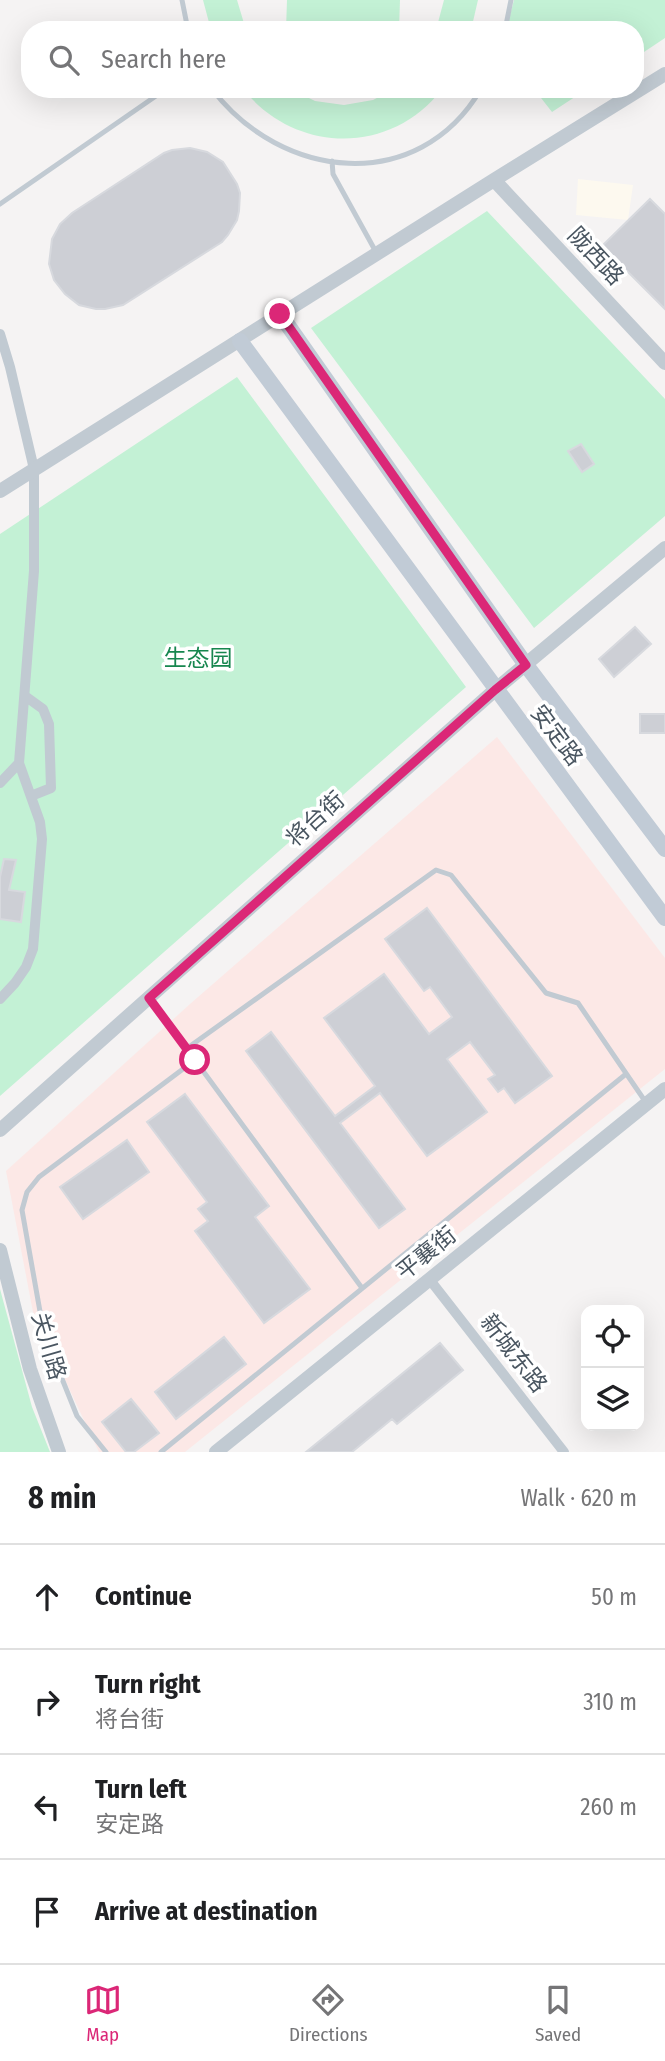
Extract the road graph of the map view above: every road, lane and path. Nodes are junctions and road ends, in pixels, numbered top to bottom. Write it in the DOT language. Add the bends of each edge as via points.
graph roads {
  1 [pos="182,0"];
  2 [pos="511,0"];
  3 [pos="186,21"];
  4 [pos="507,21"];
  5 [pos="665,74"];
  6 [pos="644,87"];
  7 [pos="153,98"];
  8 [pos="220,98"];
  9 [pos="475,98"];
  10 [pos="626,98"];
  11 [pos="332,161"];
  12 [pos="494,180"];
  13 [pos="0,204"];
  14 [pos="377,253"];
  15 [pos="280,314"];
  16 [pos="0,334"];
  17 [pos="240,341"];
  18 [pos="665,363"];
  19 [pos="34,469"];
  20 [pos="0,491"];
  21 [pos="665,548"];
  22 [pos="526,665"];
  23 [pos="495,690"];
  24 [pos="25,696"];
  25 [pos="19,763"];
  26 [pos="0,783"];
  27 [pos="31,796"];
  28 [pos="665,849"];
  29 [pos="665,918"];
  30 [pos="149,998"];
  31 [pos="0,999"];
  32 [pos="186,1049"];
  33 [pos="195,1060"];
  34 [pos="626,1074"];
  35 [pos="665,1089"];
  36 [pos="646,1104"];
  37 [pos="0,1130"];
  38 [pos="0,1250"];
  39 [pos="430,1280"];
  40 [pos="362,1288"];
  41 [pos="60,1452"];
  42 [pos="107,1452"];
  43 [pos="161,1452"];
  44 [pos="216,1452"];
  45 [pos="564,1452"];
  1 -- 3 [label="lane"];
  2 -- 4 [label="lane"];
  5 -- 6 [label="street"];
  7 -- 13 [label="lane"];
  8 -- 11 [label="lane" via="258,135 301,155"];
  9 -- 11 [label="lane" via="453,126 415,151 374,162"];
  10 -- 12 [label="street"];
  11 -- 14 [label="lane" via="333,174"];
  12 -- 14 [label="street"];
  12 -- 18 [label="street, 陇西路"];
  14 -- 15 [label="street"];
  15 -- 17 [label="street"];
  15 -- 22 [label="main road, 安定路"];
  16 -- 19 [label="street"];
  17 -- 19 [label="street"];
  17 -- 23 [label="main road, 安定路"];
  19 -- 20 [label="street"];
  19 -- 24 [label="street" via="34,571"];
  21 -- 22 [label="street, 将台街"];
  22 -- 23 [label="street, 将台街"];
  22 -- 28 [label="main road, 安定路"];
  23 -- 29 [label="main road, 安定路"];
  23 -- 30 [label="street, 将台街"];
  24 -- 25 [label="street"];
  24 -- 27 [label="street" via="43,709 49,723 51,788"];
  25 -- 26 [label="street"];
  25 -- 27 [label="street"];
  27 -- 31 [label="street" via="43,839 33,949 26,967"];
  30 -- 32 [label="lane"];
  30 -- 37 [label="street, 将台街"];
  32 -- 33 [label="lane"];
  32 -- 34 [label="lane" via="436,870 451,875 546,993 578,1003"];
  33 -- 40 [label="lane"];
  33 -- 42 [label="lane" via="39,1177 27,1192 22,1209 44,1335 77,1416"];
  34 -- 36 [label="lane"];
  34 -- 40 [label="lane"];
  35 -- 36 [label="street, 平襄街"];
  36 -- 39 [label="street, 平襄街"];
  38 -- 41 [label="street, 关川路" via="30,1369"];
  39 -- 44 [label="street, 平襄街"];
  39 -- 45 [label="street, 新城东路"];
  40 -- 43 [label="lane"];
}
